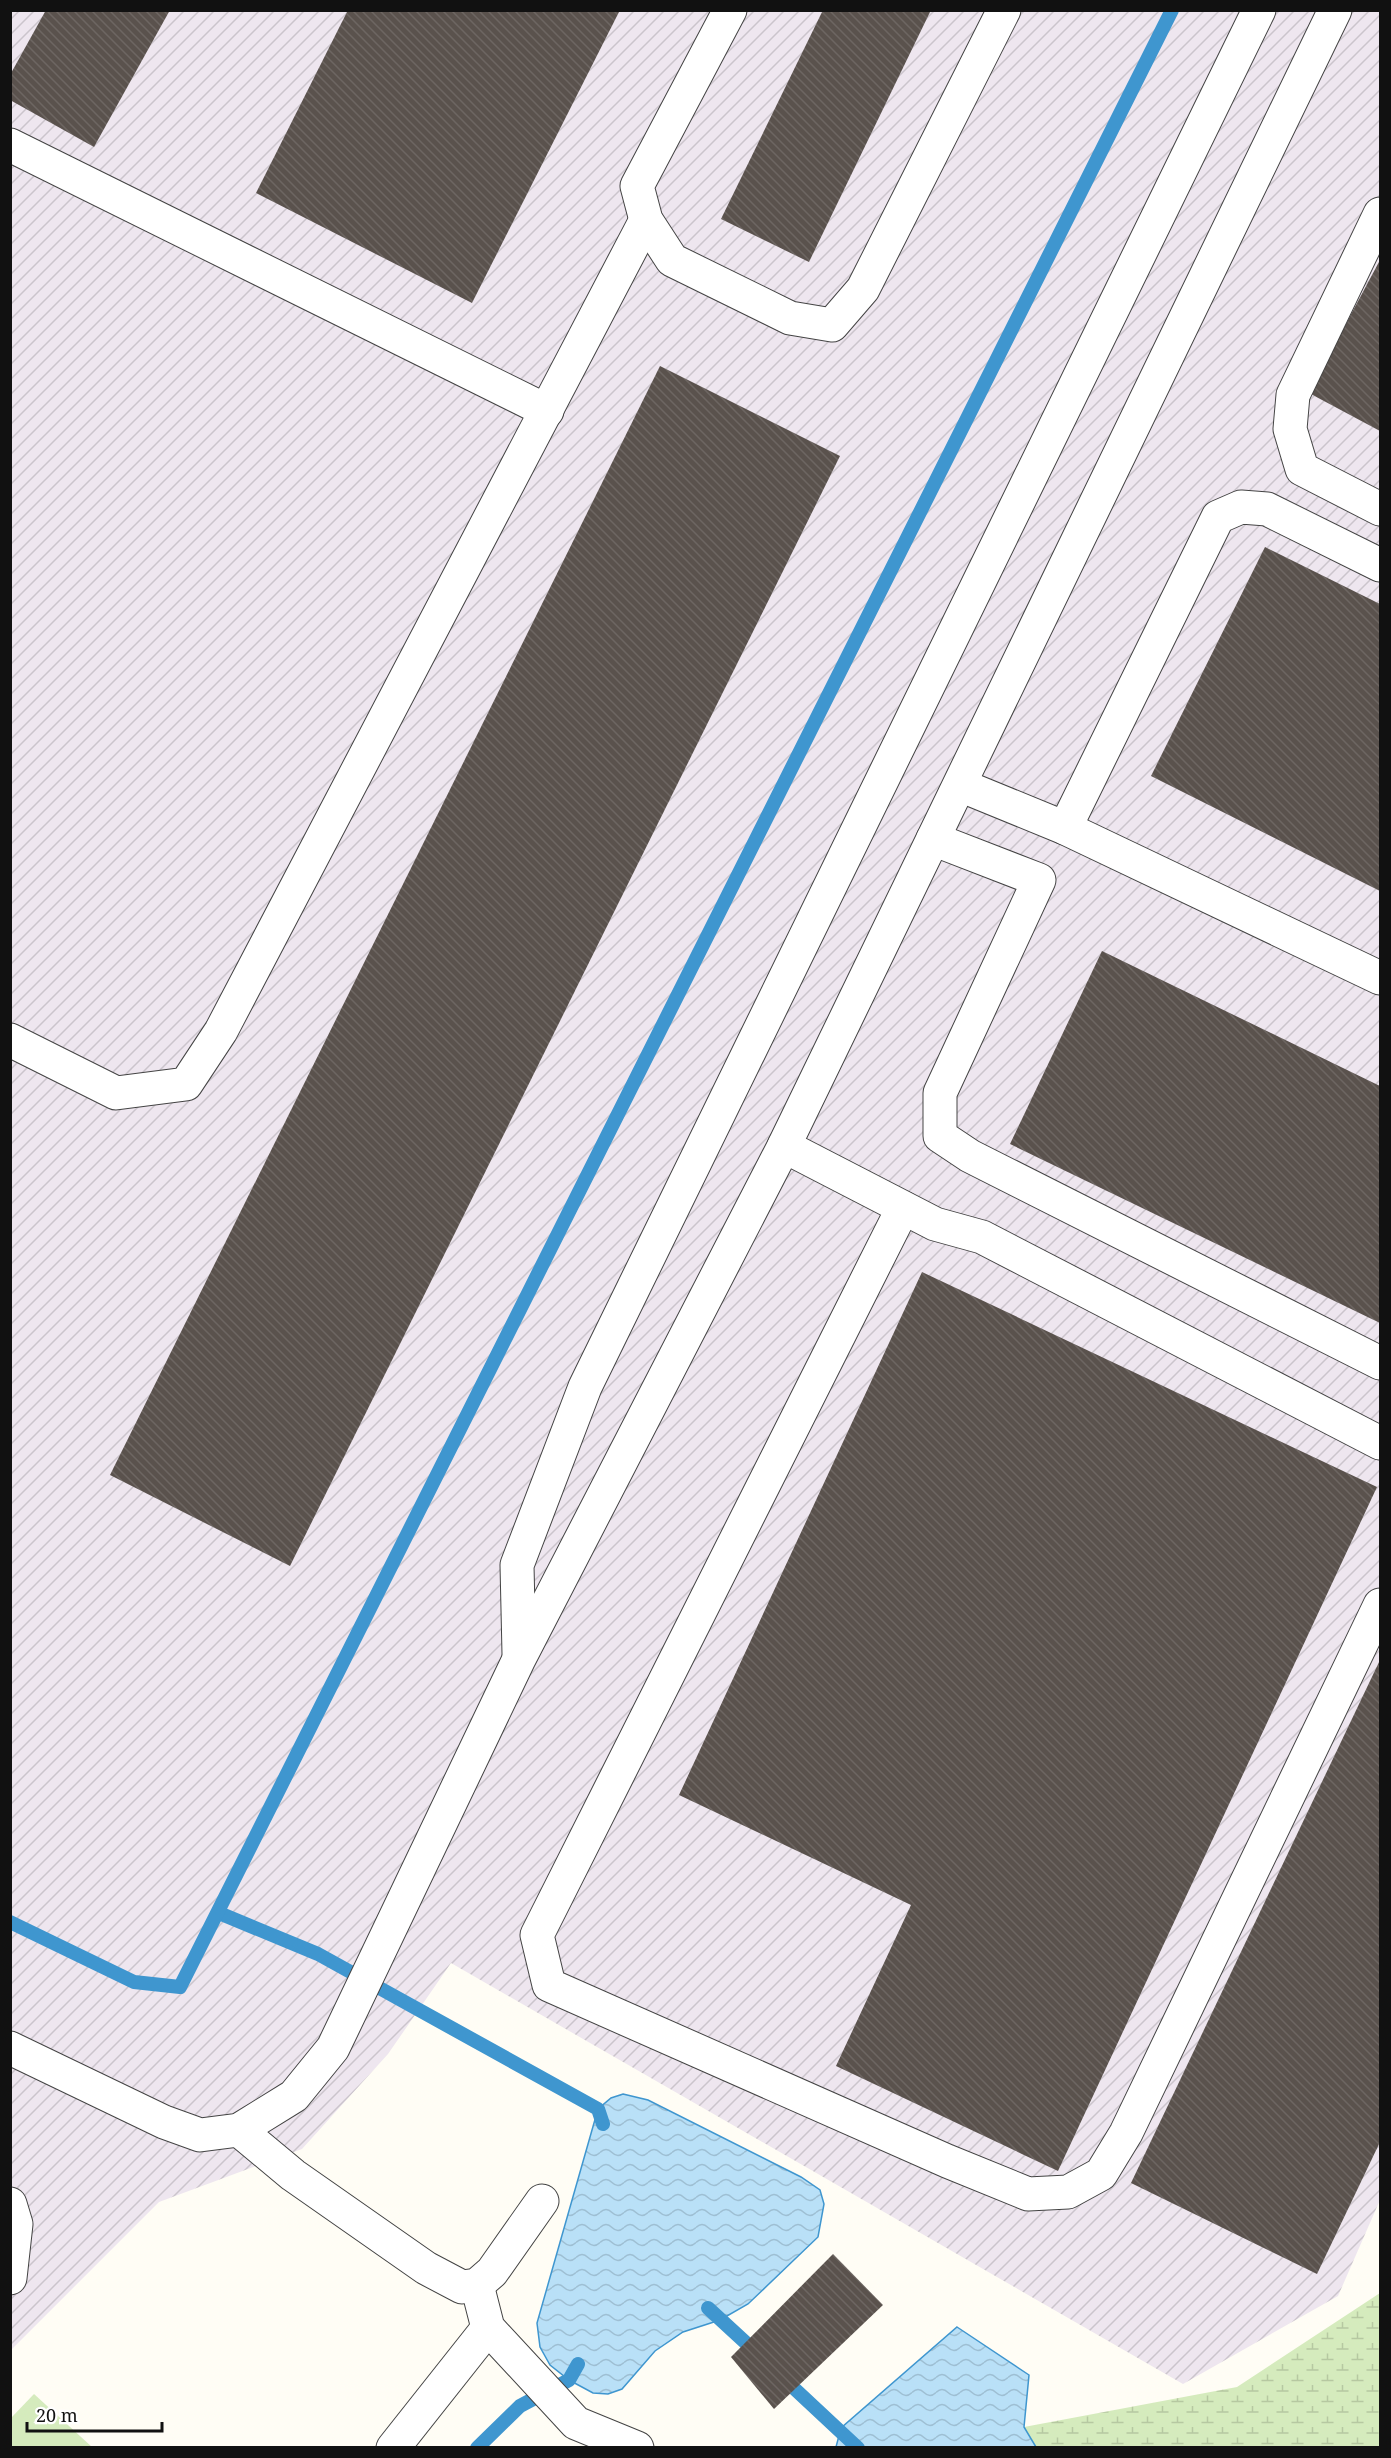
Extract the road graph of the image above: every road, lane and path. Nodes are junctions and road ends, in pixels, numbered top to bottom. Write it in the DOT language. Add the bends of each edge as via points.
graph roads {
  1 [pos="730,10"];
  2 [pos="1004,10"];
  3 [pos="1258,10"];
  4 [pos="1335,10"];
  5 [pos="10,145"];
  6 [pos="1380,214"];
  7 [pos="646,220"];
  8 [pos="546,411"];
  9 [pos="1380,509"];
  10 [pos="1380,565"];
  11 [pos="960,785"];
  12 [pos="1065,828"];
  13 [pos="933,839"];
  14 [pos="1380,978"];
  15 [pos="10,1040"];
  16 [pos="784,1146"];
  17 [pos="903,1208"];
  18 [pos="1380,1363"];
  19 [pos="1380,1443"];
  20 [pos="1380,1605"];
  21 [pos="519,1659"];
  22 [pos="10,2048"];
  23 [pos="239,2130"];
  24 [pos="542,2201"];
  25 [pos="10,2204"];
  26 [pos="10,2278"];
  27 [pos="477,2285"];
  28 [pos="492,2334"];
  29 [pos="393,2448"];
  30 [pos="637,2448"];
  1 -- 7 [label="street" via="637,186"];
  2 -- 7 [label="street" via="863,290 832,325 790,318 672,260"];
  3 -- 21 [label="street" via="585,1387 517,1565"];
  4 -- 11 [label="street"];
  5 -- 8 [label="street"];
  6 -- 9 [label="street" via="1293,395 1290,429 1302,470"];
  7 -- 8 [label="street"];
  8 -- 15 [label="street" via="220,1031 186,1084 116,1093"];
  10 -- 12 [label="street" via="1267,509 1241,507 1218,517"];
  11 -- 12 [label="street"];
  11 -- 13 [label="street"];
  12 -- 14 [label="street"];
  13 -- 16 [label="street"];
  13 -- 18 [label="street" via="1039,880 940,1093 940,1136 970,1156"];
  16 -- 17 [label="street"];
  16 -- 21 [label="street"];
  17 -- 19 [label="street" via="935,1224 982,1237"];
  17 -- 20 [label="street" via="537,1935 549,1985 1028,2194 1068,2192 1101,2174 1126,2133"];
  21 -- 23 [label="street" via="333,2048 294,2096"];
  22 -- 23 [label="street" via="164,2122 200,2135"];
  23 -- 27 [label="street" via="293,2175 426,2268 462,2287"];
  24 -- 27 [label="street" via="492,2272"];
  25 -- 26 [label="street" via="16,2224"];
  27 -- 28 [label="street"];
  28 -- 29 [label="street"];
  28 -- 30 [label="street" via="576,2423"];
}
